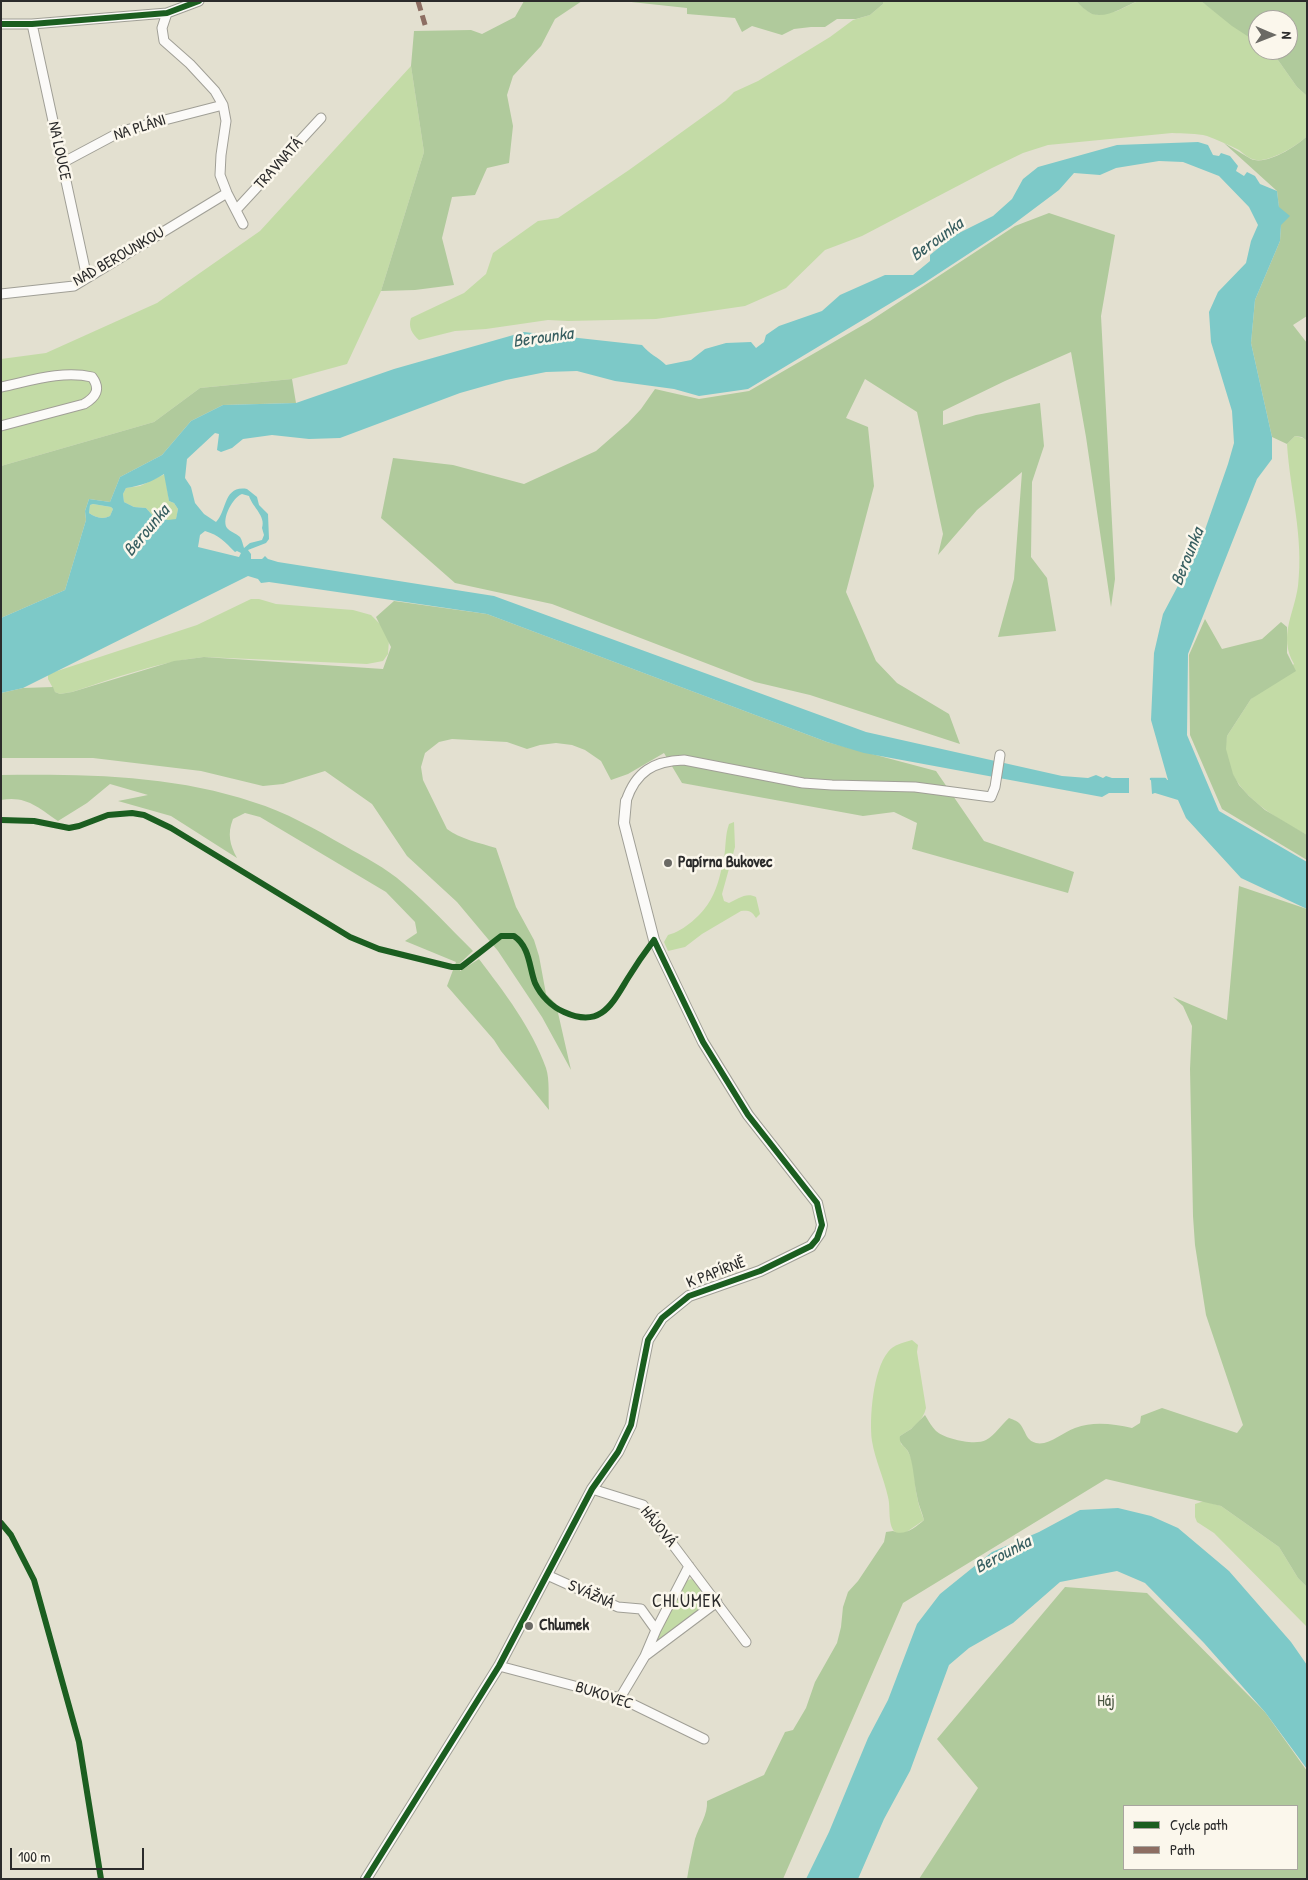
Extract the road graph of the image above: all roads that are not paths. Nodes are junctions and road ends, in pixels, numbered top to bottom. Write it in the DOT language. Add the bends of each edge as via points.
graph roads {
  1 [pos="199,1"];
  2 [pos="167,13"];
  3 [pos="1,24"];
  4 [pos="32,24"];
  5 [pos="223,105"];
  6 [pos="321,118"];
  7 [pos="62,162"];
  8 [pos="227,193"];
  9 [pos="236,210"];
  10 [pos="243,224"];
  11 [pos="87,278"];
  12 [pos="1,294"];
  13 [pos="1,386"];
  14 [pos="1,426"];
  15 [pos="1000,755"];
  16 [pos="626,801"];
  17 [pos="592,1489"];
  18 [pos="689,1566"];
  19 [pos="547,1575"];
  20 [pos="717,1602"];
  21 [pos="656,1630"];
  22 [pos="746,1642"];
  23 [pos="646,1656"];
  24 [pos="499,1666"];
  25 [pos="620,1698"];
  26 [pos="704,1739"];
  27 [pos="366,1879"];
  1 -- 2 [label="street"];
  2 -- 4 [label="street"];
  2 -- 5 [label="street" via="162,28 164,40 209,84"];
  3 -- 4 [label="street"];
  4 -- 7 [label="street, NA LOUCE"];
  5 -- 7 [label="street, NA PLÁNI" via="122,131"];
  5 -- 8 [label="street" via="226,121 220,175"];
  6 -- 9 [label="street, TRAVNATÁ"];
  7 -- 11 [label="street, NA LOUCE"];
  8 -- 9 [label="street"];
  8 -- 11 [label="street, NAD BEROUNKOU"];
  9 -- 10 [label="street"];
  11 -- 12 [label="street, NAD BEROUNKOU" via="74,286"];
  13 -- 14 [label="street" via="60,375 83,375 92,377 97,391 94,398 84,404"];
  15 -- 16 [label="street" via="996,786 991,797 915,787 832,785 786,780 694,761 669,760 647,769 633,785"];
  16 -- 17 [label="street, K PAPÍRNĚ" via="624,823 654,940 703,1042 748,1115 817,1203 822,1225 811,1246 760,1271 689,1296 662,1318 648,1340 631,1425 618,1452"];
  17 -- 18 [label="street, HÁJOVÁ" via="644,1505"];
  17 -- 19 [label="street, K PAPÍRNĚ"];
  18 -- 20 [label="street, HÁJOVÁ"];
  18 -- 21 [label="street"];
  19 -- 21 [label="street, SVÁŽNÁ" via="618,1608 641,1609"];
  19 -- 24 [label="street, K PAPÍRNĚ"];
  20 -- 22 [label="street, HÁJOVÁ"];
  20 -- 23 [label="street"];
  21 -- 23 [label="street"];
  23 -- 25 [label="street"];
  24 -- 25 [label="street, BUKOVEC"];
  24 -- 27 [label="street, K PAPÍRNĚ"];
  25 -- 26 [label="street, BUKOVEC"];
}
